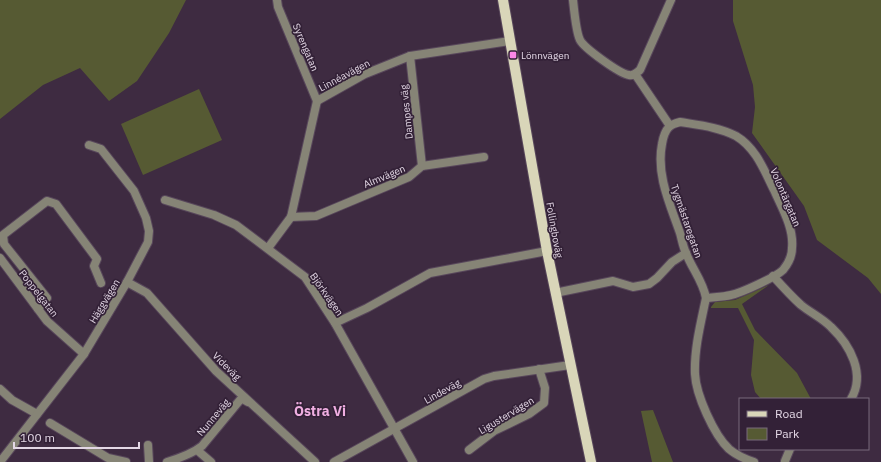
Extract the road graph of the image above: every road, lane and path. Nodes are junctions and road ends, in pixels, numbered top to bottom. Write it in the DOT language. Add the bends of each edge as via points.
graph roads {
  1 [pos="277,0"];
  2 [pos="503,0"];
  3 [pos="573,0"];
  4 [pos="670,0"];
  5 [pos="510,41"];
  6 [pos="410,56"];
  7 [pos="635,74"];
  8 [pos="317,101"];
  9 [pos="670,126"];
  10 [pos="89,145"];
  11 [pos="484,156"];
  12 [pos="422,166"];
  13 [pos="165,200"];
  14 [pos="291,217"];
  15 [pos="268,248"];
  16 [pos="546,251"];
  17 [pos="686,253"];
  18 [pos="0,258"];
  19 [pos="774,276"];
  20 [pos="127,282"];
  21 [pos="101,283"];
  22 [pos="555,293"];
  23 [pos="706,298"];
  24 [pos="38,308"];
  25 [pos="335,323"];
  26 [pos="84,354"];
  27 [pos="570,365"];
  28 [pos="539,369"];
  29 [pos="0,389"];
  30 [pos="851,398"];
  31 [pos="253,405"];
  32 [pos="36,414"];
  33 [pos="50,423"];
  34 [pos="395,429"];
  35 [pos="148,445"];
  36 [pos="197,450"];
  37 [pos="469,450"];
  38 [pos="790,450"];
  39 [pos="0,462"];
  40 [pos="126,462"];
  41 [pos="150,462"];
  42 [pos="167,462"];
  43 [pos="211,462"];
  44 [pos="316,462"];
  45 [pos="334,462"];
  46 [pos="413,462"];
  47 [pos="592,462"];
  48 [pos="754,462"];
  49 [pos="785,462"];
  1 -- 8 [label="street, Syrengatan"];
  2 -- 5 [label="main road, Follingboväg"];
  3 -- 7 [label="street" via="580,40 584,46 618,71 631,76"];
  4 -- 7 [label="street" via="640,70"];
  5 -- 6 [label="street, Linnéavägen"];
  5 -- 16 [label="main road, Follingboväg"];
  6 -- 8 [label="street, Linnéavägen" via="365,74"];
  6 -- 12 [label="street, Dampes väg"];
  7 -- 9 [label="street"];
  8 -- 14 [label="street, Linnéavägen"];
  9 -- 17 [label="street, Tygmästaregatan" via="664,137 660,160 668,202"];
  9 -- 19 [label="street, Volontärgatan" via="680,122 704,126 735,136 744,142 759,160 789,224 792,246 791,257"];
  10 -- 20 [label="street, Häggvägen" via="100,149 128,183 146,218 148,242"];
  11 -- 12 [label="street"];
  12 -- 14 [label="street, Almvägen" via="409,178 316,216"];
  13 -- 15 [label="street, Björkvägen" via="236,224"];
  14 -- 15 [label="street, Linnéavägen"];
  15 -- 25 [label="street, Björkvägen" via="305,277"];
  16 -- 22 [label="main road, Follingboväg"];
  16 -- 25 [label="street" via="430,273"];
  17 -- 22 [label="street" via="672,262 649,284 633,287 613,281"];
  17 -- 23 [label="street, Tygmästaregatan" via="701,281"];
  18 -- 24 [label="street, Poppelgatan"];
  19 -- 23 [label="street" via="732,295"];
  19 -- 30 [label="street" via="786,291 831,327 850,351 857,372"];
  20 -- 26 [label="street, Häggvägen"];
  20 -- 31 [label="street, Videväg" via="147,293 216,371"];
  21 -- 24 [label="street" via="94,266 97,259 56,204 47,201 3,235 4,244 47,298"];
  22 -- 27 [label="main road, Follingboväg"];
  23 -- 48 [label="street, Tygmästaregatan" via="696,356 695,375 700,397 721,441 730,450"];
  24 -- 26 [label="street, Poppelgatan" via="47,321"];
  25 -- 34 [label="street, Björkvägen"];
  26 -- 32 [label="street, Häggvägen"];
  27 -- 28 [label="street, Lindeväg"];
  27 -- 47 [label="main road, Follingboväg"];
  28 -- 34 [label="street, Lindeväg" via="484,379"];
  28 -- 37 [label="street, Ligustervägen" via="545,388 544,403 529,414 494,431"];
  29 -- 32 [label="street" via="12,400"];
  31 -- 36 [label="street, Nunneväg" via="243,399 240,400"];
  31 -- 44 [label="street, Videväg"];
  32 -- 39 [label="street, Häggvägen"];
  33 -- 40 [label="street" via="108,458"];
  34 -- 45 [label="street, Lindeväg"];
  34 -- 46 [label="street, Björkvägen"];
  35 -- 41 [label="street"];
  36 -- 42 [label="street, Nunneväg"];
  36 -- 43 [label="street"];
  38 -- 49 [label="street"];
}
